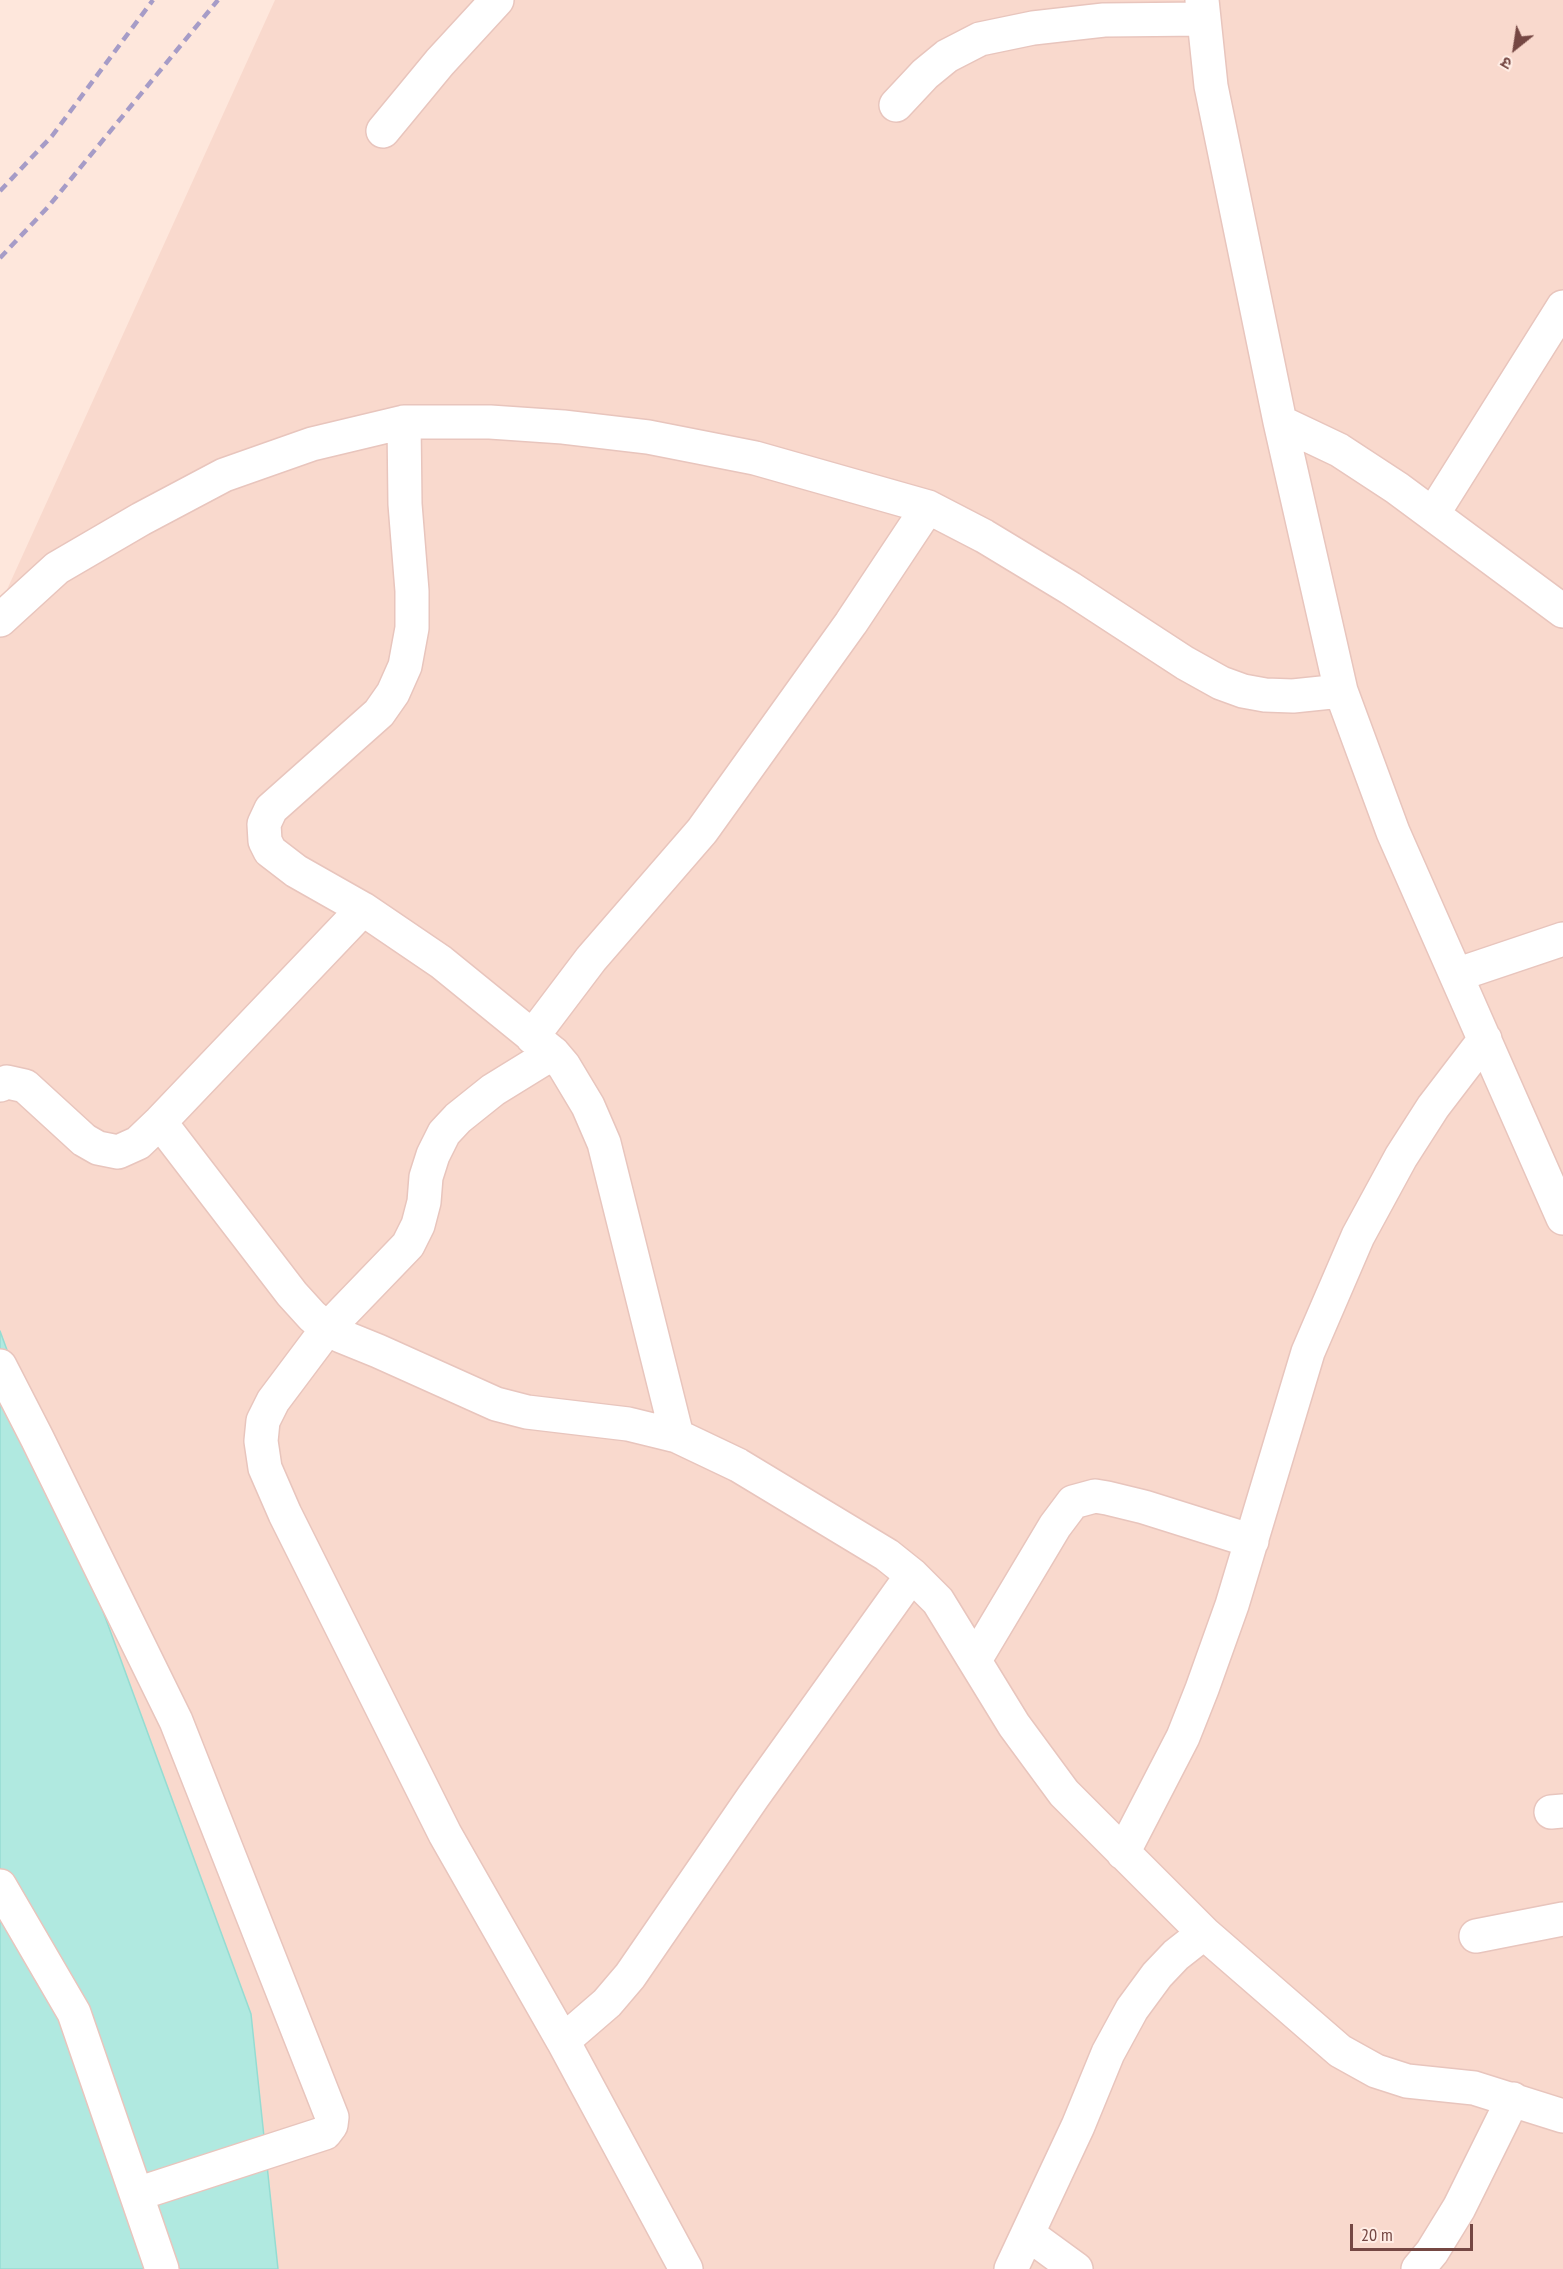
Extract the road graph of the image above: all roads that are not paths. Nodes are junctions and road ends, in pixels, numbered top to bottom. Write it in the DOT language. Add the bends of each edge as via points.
graph roads {
  1 [pos="497,0"];
  2 [pos="1203,10"];
  3 [pos="897,105"];
  4 [pos="382,131"];
  5 [pos="1563,307"];
  6 [pos="404,422"];
  7 [pos="1280,422"];
  8 [pos="928,507"];
  9 [pos="1433,514"];
  10 [pos="1563,611"];
  11 [pos="0,620"];
  12 [pos="1341,691"];
  13 [pos="363,909"];
  14 [pos="1563,939"];
  15 [pos="1456,975"];
  16 [pos="1485,1038"];
  17 [pos="542,1045"];
  18 [pos="0,1085"];
  19 [pos="160,1122"];
  20 [pos="1563,1218"];
  21 [pos="327,1329"];
  22 [pos="0,1366"];
  23 [pos="676,1436"];
  24 [pos="1252,1540"];
  25 [pos="912,1575"];
  26 [pos="975,1660"];
  27 [pos="1123,1853"];
  28 [pos="0,1886"];
  29 [pos="1563,1919"];
  30 [pos="1204,1933"];
  31 [pos="1476,1936"];
  32 [pos="563,2041"];
  33 [pos="1513,2099"];
  34 [pos="1563,2116"];
  35 [pos="137,2194"];
  36 [pos="1028,2234"];
  37 [pos="162,2269"];
  38 [pos="686,2269"];
  39 [pos="1011,2269"];
  40 [pos="1076,2269"];
  41 [pos="1418,2269"];
  1 -- 4 [label="street"];
  2 -- 3 [label="street" via="1033,28 980,39 947,56"];
  2 -- 7 [label="street" via="1211,86"];
  5 -- 9 [label="street"];
  6 -- 8 [label="street" via="490,422 648,437 755,458"];
  6 -- 11 [label="street" via="312,444 224,475 57,568"];
  6 -- 13 [label="street" via="412,591 412,628 405,666 379,713 271,809 264,824 270,851 296,871"];
  7 -- 9 [label="street" via="1339,450"];
  7 -- 12 [label="street"];
  8 -- 12 [label="street" via="984,536 1221,682 1265,695"];
  8 -- 17 [label="street" via="851,623 702,831 591,959"];
  9 -- 10 [label="street"];
  12 -- 15 [label="street" via="1393,832"];
  13 -- 17 [label="street" via="441,962"];
  13 -- 19 [label="street"];
  14 -- 15 [label="street"];
  15 -- 16 [label="street"];
  16 -- 20 [label="street"];
  16 -- 24 [label="street" via="1433,1107 1358,1236 1308,1352"];
  17 -- 21 [label="street" via="444,1133 433,1155 418,1225 408,1245"];
  17 -- 23 [label="street" via="573,1081 604,1143"];
  18 -- 19 [label="street" via="7,1082 25,1086 98,1148 118,1152 138,1143"];
  19 -- 21 [label="street" via="292,1294"];
  21 -- 23 [label="street" via="496,1404 527,1412 628,1424"];
  21 -- 32 [label="street" via="273,1401 263,1421 265,1468 444,1834"];
  22 -- 35 [label="street" via="176,1721 332,2117 325,2133"];
  23 -- 25 [label="street" via="738,1465"];
  24 -- 26 [label="street" via="1107,1498 1089,1497 1073,1502"];
  24 -- 27 [label="street" via="1194,1711"];
  25 -- 26 [label="street" via="938,1601"];
  25 -- 32 [label="street" via="630,1977"];
  26 -- 27 [label="street" via="1014,1725 1064,1793"];
  27 -- 30 [label="street"];
  28 -- 35 [label="street" via="74,2013"];
  29 -- 31 [label="street"];
  30 -- 33 [label="street" via="1340,2051 1360,2063 1407,2081 1474,2088"];
  30 -- 36 [label="street" via="1157,1975 1132,2009"];
  32 -- 38 [label="street"];
  33 -- 34 [label="street"];
  33 -- 41 [label="street" via="1459,2208"];
  35 -- 37 [label="street"];
  36 -- 39 [label="street"];
  36 -- 40 [label="street"];
}
